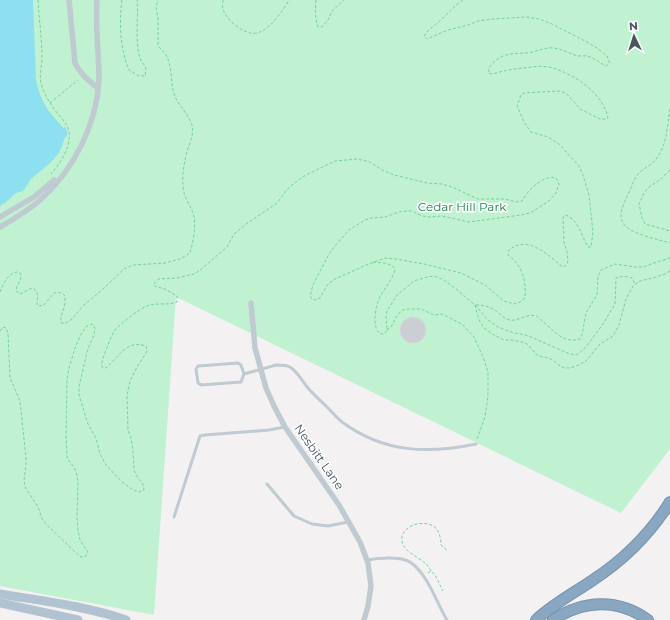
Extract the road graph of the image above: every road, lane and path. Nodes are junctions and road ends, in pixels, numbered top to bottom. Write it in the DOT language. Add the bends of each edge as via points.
graph roads {
  1 [pos="38,0"];
  2 [pos="69,0"];
  3 [pos="97,0"];
  4 [pos="122,0"];
  5 [pos="137,0"];
  6 [pos="158,0"];
  7 [pos="223,0"];
  8 [pos="289,0"];
  9 [pos="316,0"];
  10 [pos="344,0"];
  11 [pos="463,0"];
  12 [pos="82,75"];
  13 [pos="98,88"];
  14 [pos="50,103"];
  15 [pos="670,109"];
  16 [pos="71,163"];
  17 [pos="670,170"];
  18 [pos="49,176"];
  19 [pos="0,217"];
  20 [pos="0,227"];
  21 [pos="670,231"];
  22 [pos="670,243"];
  23 [pos="670,258"];
  24 [pos="372,262"];
  25 [pos="670,271"];
  26 [pos="635,284"];
  27 [pos="0,292"];
  28 [pos="251,303"];
  29 [pos="475,305"];
  30 [pos="0,330"];
  31 [pos="387,330"];
  32 [pos="260,370"];
  33 [pos="244,374"];
  34 [pos="285,427"];
  35 [pos="476,444"];
  36 [pos="267,484"];
  37 [pos="670,502"];
  38 [pos="174,517"];
  39 [pos="349,522"];
  40 [pos="448,551"];
  41 [pos="367,560"];
  42 [pos="431,571"];
  43 [pos="423,576"];
  44 [pos="443,592"];
  45 [pos="0,594"];
  46 [pos="0,603"];
  47 [pos="104,616"];
  48 [pos="78,620"];
  49 [pos="126,620"];
  50 [pos="364,620"];
  51 [pos="447,620"];
  52 [pos="536,620"];
  53 [pos="553,620"];
  54 [pos="648,620"];
  1 -- 14 [label="path" via="42,59 40,80"];
  2 -- 12 [label="street" via="75,63"];
  3 -- 13 [label="street"];
  4 -- 5 [label="path" via="120,30 128,70 145,76 146,69 138,49"];
  6 -- 27 [label="path" via="158,46 169,61 175,96 193,127 184,165 183,186 194,216 190,253 165,263 134,265 124,269 66,323 61,323 60,319 65,296 54,292 43,306 37,305 36,290 32,288 20,294 16,291 22,278 17,272 8,278"];
  7 -- 8 [label="path" via="222,8 225,15 242,30 251,34 261,32 269,26"];
  9 -- 10 [label="path" via="316,20 318,27 322,27 332,11"];
  11 -- 24 [label="path" via="427,31 424,36 427,39 478,21 527,17 565,30 607,56 609,64 606,66 587,56 577,56 552,47 504,55 488,70 489,74 493,74 540,66 552,68 583,82 602,104 607,113 606,119 600,119 580,109 568,95 559,91 524,93 517,106 531,132 548,137 559,144 579,166 589,195 593,232 591,247 588,247 574,221 566,215 563,217 564,242 568,261 564,267 531,245 513,246 508,256 519,266 526,286 524,298 514,304 504,301 485,285 461,273 396,258"];
  12 -- 13 [label="street"];
  12 -- 14 [label="path"];
  13 -- 16 [label="street" via="92,120"];
  14 -- 18 [label="path" via="66,124 69,135 61,161"];
  15 -- 22 [label="path" via="668,129 659,154 653,164 638,175 621,214 622,222 636,232"];
  16 -- 19 [label="street" via="34,197"];
  16 -- 20 [label="street" via="40,200"];
  17 -- 21 [label="path" via="649,187 640,204 645,224"];
  23 -- 29 [label="path" via="643,267 615,264 601,270 598,276 597,295 587,311 582,335 580,339 572,341 557,334 536,316 528,315 507,320 485,305"];
  24 -- 30 [label="path" via="335,278 320,298 315,300 310,296 329,254 349,230 365,220 406,211 422,216 442,216 469,222 530,213 549,201 556,193 558,181 556,178 548,178 531,188 522,201 478,199 442,184 394,175 370,162 358,159 335,161 293,184 277,203 234,234 227,246 199,271 156,281 154,286 177,296 177,302 147,306 126,320 115,329 101,362 102,368 106,368 129,346 141,344 146,346 148,351 130,381 127,396 128,430 134,470 144,490 138,492 122,482 106,465 79,396 88,346 95,328 92,324 87,326 78,341 67,380 67,457 77,475 78,530 80,540 88,552 86,556 81,557 43,521 25,487 26,458 20,401 10,378 8,332 3,327"];
  24 -- 31 [label="path" via="386,263 395,269 381,294 375,314 376,330 380,334"];
  25 -- 26 [label="path"];
  26 -- 29 [label="path" via="628,276 616,278 615,304 592,339 575,355 526,335 498,328"];
  26 -- 29 [label="path" via="626,299 619,325 613,336 600,344 586,361 570,368 564,368 553,360 538,356 527,344 504,340 494,335 484,328"];
  28 -- 32 [label="street, Nesbitt Lane" via="254,348"];
  29 -- 31 [label="path" via="444,280 434,276 427,277 414,281 397,295 387,311"];
  31 -- 35 [label="path" via="402,310 421,309 434,315 442,314 462,324 474,337 488,372 485,417"];
  32 -- 33 [label="lane"];
  32 -- 34 [label="street, Nesbitt Lane"];
  32 -- 35 [label="lane" via="281,365 292,368 308,389 341,422 377,442 423,450 443,450"];
  33 -- 33 [label="lane" via="241,365 238,364 198,366 196,369 198,384 201,385 240,382"];
  34 -- 38 [label="lane" via="200,436"];
  34 -- 39 [label="street, Nesbitt Lane"];
  36 -- 39 [label="lane" via="294,516 312,524 328,526"];
  37 -- 52 [label="highway" via="635,548"];
  39 -- 41 [label="street, Nesbitt Lane"];
  40 -- 42 [label="path" via="441,545 440,534 433,525 420,524 410,526 406,530 402,539 405,547"];
  41 -- 43 [label="lane" via="393,558 409,562"];
  41 -- 50 [label="street, Nesbitt Lane" via="371,586"];
  42 -- 43 [label="path"];
  42 -- 44 [label="path"];
  43 -- 51 [label="lane"];
  45 -- 47 [label="main road" via="40,600"];
  46 -- 48 [label="main road"];
  47 -- 49 [label="main road"];
  53 -- 54 [label="highway" via="577,608 603,604 634,611"];
}
